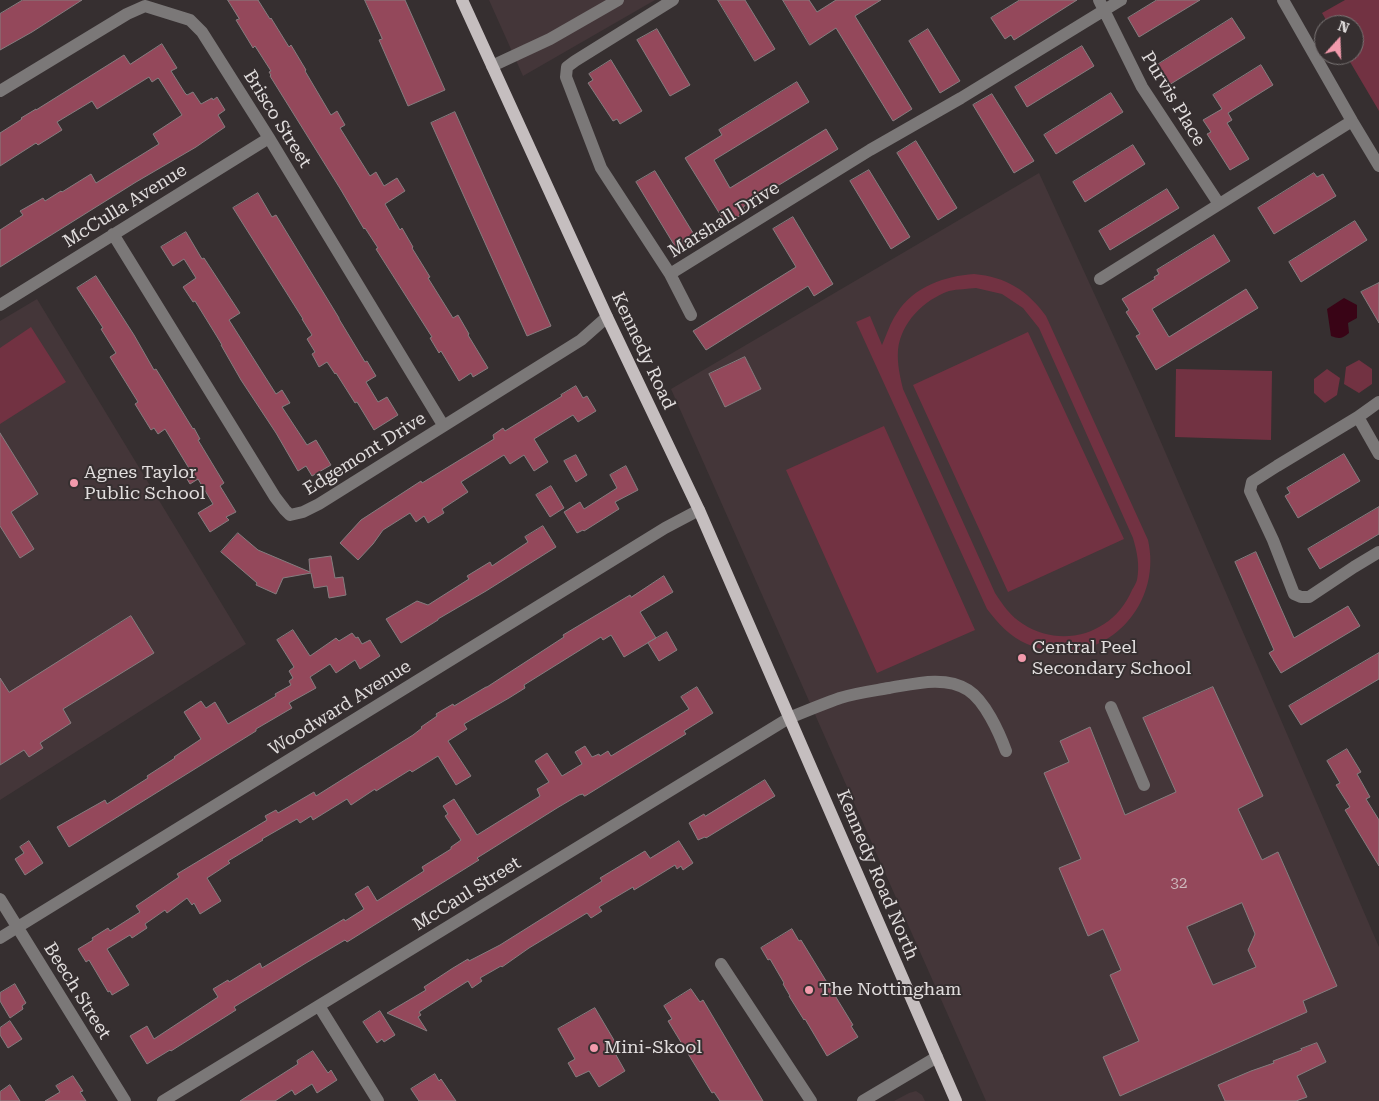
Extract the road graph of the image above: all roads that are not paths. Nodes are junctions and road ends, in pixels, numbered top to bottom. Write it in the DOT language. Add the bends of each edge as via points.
graph roads {
  1 [pos="462,0"];
  2 [pos="618,0"];
  3 [pos="674,0"];
  4 [pos="1121,0"];
  5 [pos="1283,0"];
  6 [pos="1101,5"];
  7 [pos="492,66"];
  8 [pos="0,92"];
  9 [pos="1352,121"];
  10 [pos="269,138"];
  11 [pos="1379,166"];
  12 [pos="1218,204"];
  13 [pos="114,234"];
  14 [pos="670,274"];
  15 [pos="1100,279"];
  16 [pos="0,305"];
  17 [pos="690,314"];
  18 [pos="607,317"];
  19 [pos="1379,402"];
  20 [pos="1358,417"];
  21 [pos="443,425"];
  22 [pos="1379,454"];
  23 [pos="698,510"];
  24 [pos="1379,552"];
  25 [pos="1111,707"];
  26 [pos="789,718"];
  27 [pos="1006,751"];
  28 [pos="1144,785"];
  29 [pos="0,899"];
  30 [pos="17,927"];
  31 [pos="0,938"];
  32 [pos="721,964"];
  33 [pos="319,1006"];
  34 [pos="937,1057"];
  35 [pos="125,1101"];
  36 [pos="163,1101"];
  37 [pos="378,1101"];
  38 [pos="811,1101"];
  39 [pos="863,1101"];
  40 [pos="956,1101"];
  1 -- 7 [label="main road, Kennedy Road"];
  2 -- 7 [label="street" via="550,39"];
  3 -- 14 [label="street, Marshall Drive" via="575,60 568,67 566,77 601,168"];
  4 -- 6 [label="street, Marshall Drive"];
  5 -- 9 [label="street"];
  6 -- 12 [label="street, Purvis Place" via="1142,87"];
  6 -- 14 [label="street, Marshall Drive" via="961,98 870,150"];
  7 -- 18 [label="main road, Kennedy Road"];
  8 -- 10 [label="street, Brisco Street" via="145,6 190,20 202,32"];
  9 -- 11 [label="street"];
  9 -- 12 [label="street"];
  10 -- 13 [label="street, McCulla Avenue"];
  10 -- 21 [label="street, Brisco Street"];
  12 -- 15 [label="street"];
  13 -- 16 [label="street, McCulla Avenue"];
  13 -- 21 [label="street, Edgemont Drive" via="275,497 290,515 319,504"];
  14 -- 17 [label="street"];
  18 -- 21 [label="street, Edgemont Drive" via="581,340"];
  18 -- 23 [label="main road, Kennedy Road"];
  19 -- 20 [label="street"];
  20 -- 22 [label="street"];
  20 -- 24 [label="street" via="1252,482 1250,491 1294,594 1309,597"];
  23 -- 26 [label="main road, Kennedy Road"];
  23 -- 30 [label="street, Woodward Avenue"];
  25 -- 28 [label="street"];
  26 -- 27 [label="street, McCaul Street" via="859,692 926,682 948,683 967,689 978,699"];
  26 -- 33 [label="street, McCaul Street"];
  26 -- 34 [label="main road, Kennedy Road North"];
  29 -- 30 [label="street, Beech Street"];
  30 -- 31 [label="street, Woodward Avenue"];
  30 -- 35 [label="street, Beech Street"];
  32 -- 38 [label="street"];
  33 -- 36 [label="street, McCaul Street"];
  33 -- 37 [label="street"];
  34 -- 39 [label="street"];
  34 -- 40 [label="main road, Kennedy Road North"];
}
